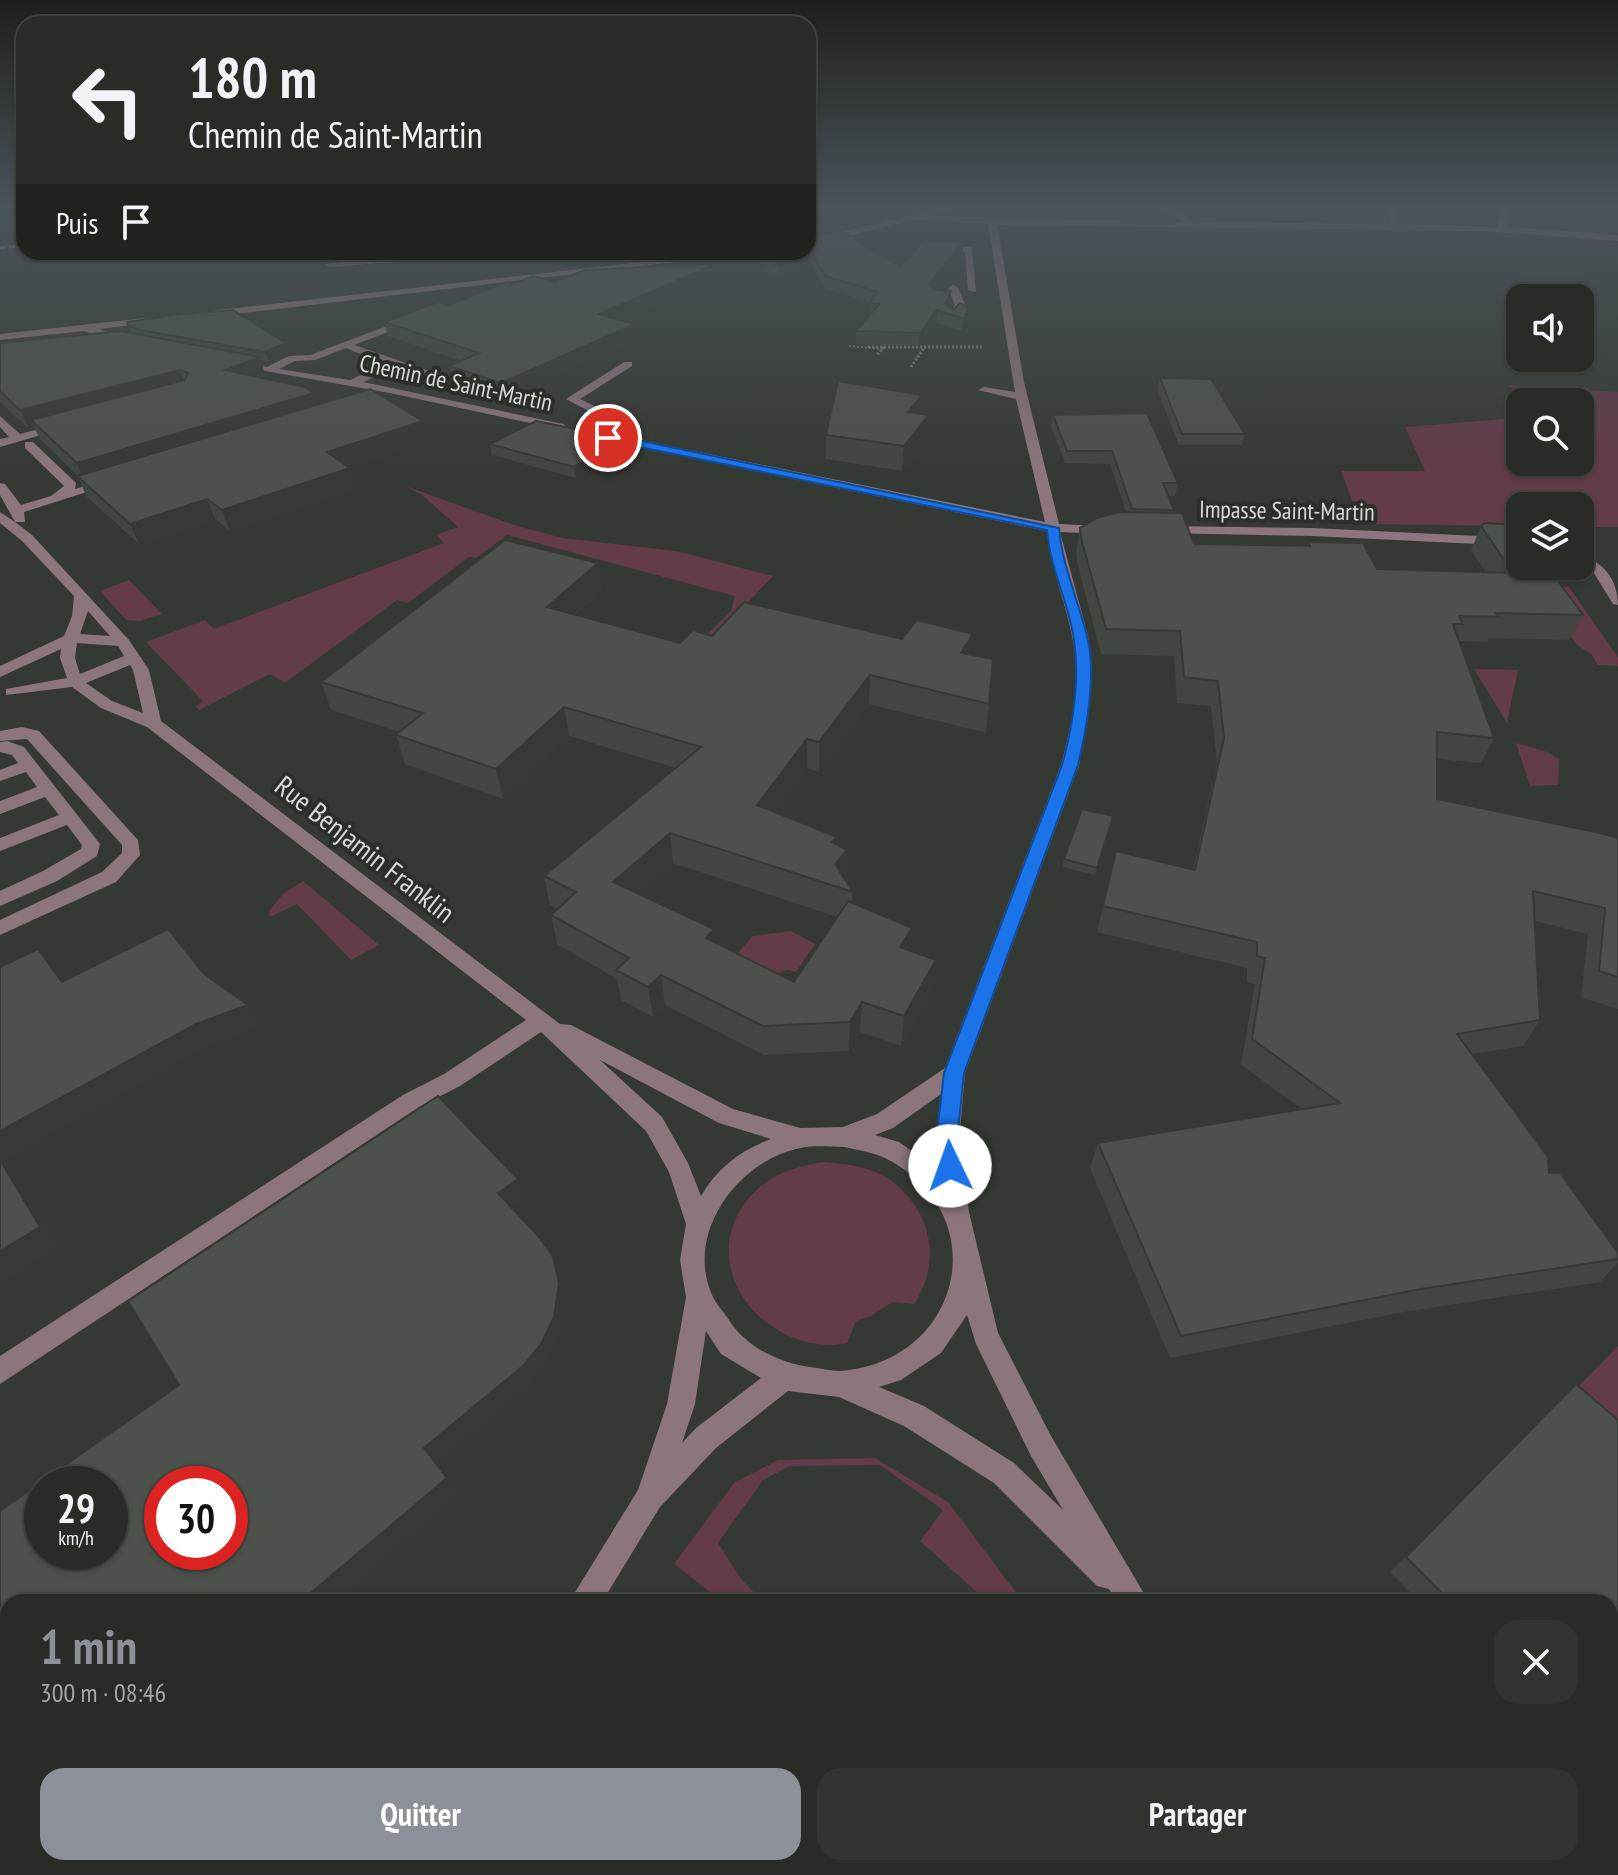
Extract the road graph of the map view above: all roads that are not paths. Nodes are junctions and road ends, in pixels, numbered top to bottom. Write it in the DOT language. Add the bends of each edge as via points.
graph roads {
  1 [pos="451,294"];
  2 [pos="955,294"];
  3 [pos="1004,294"];
  4 [pos="426,314"];
  5 [pos="198,315"];
  6 [pos="952,316"];
  7 [pos="166,319"];
  8 [pos="86,328"];
  9 [pos="0,337"];
  10 [pos="132,344"];
  11 [pos="351,348"];
  12 [pos="222,362"];
  13 [pos="394,364"];
  14 [pos="628,364"];
  15 [pos="268,370"];
  16 [pos="431,375"];
  17 [pos="350,384"];
  18 [pos="984,390"];
  19 [pos="1022,397"];
  20 [pos="0,420"];
  21 [pos="79,422"];
  22 [pos="23,442"];
  23 [pos="0,443"];
  24 [pos="640,444"];
  25 [pos="129,477"];
  26 [pos="0,487"];
  27 [pos="56,499"];
  28 [pos="16,510"];
  29 [pos="0,516"];
  30 [pos="1053,528"];
  31 [pos="1126,530"];
  32 [pos="1155,530"];
  33 [pos="27,538"];
  34 [pos="1506,541"];
  35 [pos="1594,566"];
  36 [pos="80,598"];
  37 [pos="1618,601"];
  38 [pos="70,639"];
  39 [pos="124,643"];
  40 [pos="132,659"];
  41 [pos="0,672"];
  42 [pos="74,682"];
  43 [pos="6,692"];
  44 [pos="92,698"];
  45 [pos="153,723"];
  46 [pos="0,736"];
  47 [pos="0,747"];
  48 [pos="29,765"];
  49 [pos="0,776"];
  50 [pos="49,789"];
  51 [pos="0,808"];
  52 [pos="71,817"];
  53 [pos="0,845"];
  54 [pos="0,899"];
  55 [pos="0,928"];
  56 [pos="542,1020"];
  57 [pos="954,1073"];
  58 [pos="844,1137"];
  59 [pos="800,1138"];
  60 [pos="958,1215"];
  61 [pos="698,1224"];
  62 [pos="967,1261"];
  63 [pos="699,1297"];
  64 [pos="0,1371"];
  65 [pos="784,1377"];
  66 [pos="840,1384"];
  67 [pos="650,1497"];
  68 [pos="589,1594"];
  69 [pos="1127,1594"];
  70 [pos="1129,1594"];
  1 -- 5 [label="street"];
  2 -- 6 [label="street" via="960,305"];
  3 -- 19 [label="street"];
  4 -- 15 [label="street"];
  7 -- 8 [label="street"];
  8 -- 9 [label="street"];
  8 -- 10 [label="street"];
  11 -- 13 [label="street"];
  12 -- 15 [label="street, Chemin de Saint-Martin"];
  13 -- 16 [label="street"];
  13 -- 17 [label="street"];
  14 -- 24 [label="street" via="572,399 632,429"];
  15 -- 17 [label="street, Chemin de Saint-Martin"];
  17 -- 24 [label="street, Chemin de Saint-Martin"];
  18 -- 19 [label="street"];
  19 -- 30 [label="street"];
  20 -- 22 [label="street"];
  21 -- 22 [label="street"];
  22 -- 23 [label="street"];
  22 -- 27 [label="street" via="71,486"];
  24 -- 30 [label="street, Chemin de Saint-Martin"];
  25 -- 27 [label="street"];
  26 -- 28 [label="street"];
  27 -- 28 [label="street"];
  28 -- 33 [label="street"];
  29 -- 33 [label="street"];
  30 -- 31 [label="street"];
  30 -- 57 [label="street" via="1081,640 1082,718 1070,765"];
  32 -- 34 [label="street, Impasse Saint-Martin"];
  33 -- 36 [label="street"];
  35 -- 37 [label="street"];
  36 -- 38 [label="street" via="82,614"];
  36 -- 39 [label="street"];
  38 -- 39 [label="street"];
  38 -- 41 [label="street"];
  38 -- 42 [label="street" via="68,668"];
  39 -- 40 [label="street"];
  40 -- 42 [label="street"];
  40 -- 45 [label="street" via="141,670"];
  42 -- 43 [label="street"];
  42 -- 44 [label="street"];
  43 -- 44 [label="street"];
  44 -- 45 [label="street, Rue Benjamin Franklin"];
  45 -- 56 [label="street, Rue Benjamin Franklin"];
  46 -- 55 [label="street" via="33,735 131,844 131,855 109,877"];
  47 -- 48 [label="street" via="12,747"];
  48 -- 49 [label="street"];
  48 -- 50 [label="street"];
  50 -- 51 [label="street"];
  50 -- 52 [label="street"];
  52 -- 53 [label="street"];
  52 -- 54 [label="street" via="91,844 90,852"];
  56 -- 59 [label="street, Rue Benjamin Franklin" via="727,1116"];
  56 -- 61 [label="street, Rue Benjamin Franklin" via="654,1124 680,1170"];
  56 -- 64 [label="street"];
  57 -- 58 [label="street" via="885,1121"];
  57 -- 60 [label="street" via="947,1141"];
  58 -- 59 [label="street"];
  58 -- 60 [label="street" via="891,1149 931,1177"];
  59 -- 61 [label="street" via="756,1155 720,1184"];
  60 -- 62 [label="street"];
  61 -- 63 [label="street" via="693,1260"];
  62 -- 66 [label="street" via="959,1305 932,1344 891,1371"];
  62 -- 70 [label="street" via="985,1335 1041,1446"];
  63 -- 65 [label="street" via="730,1345"];
  63 -- 67 [label="street" via="681,1404"];
  65 -- 66 [label="street"];
  65 -- 67 [label="street" via="706,1438"];
  66 -- 69 [label="street" via="914,1416 1004,1473"];
  67 -- 68 [label="street"];
}
